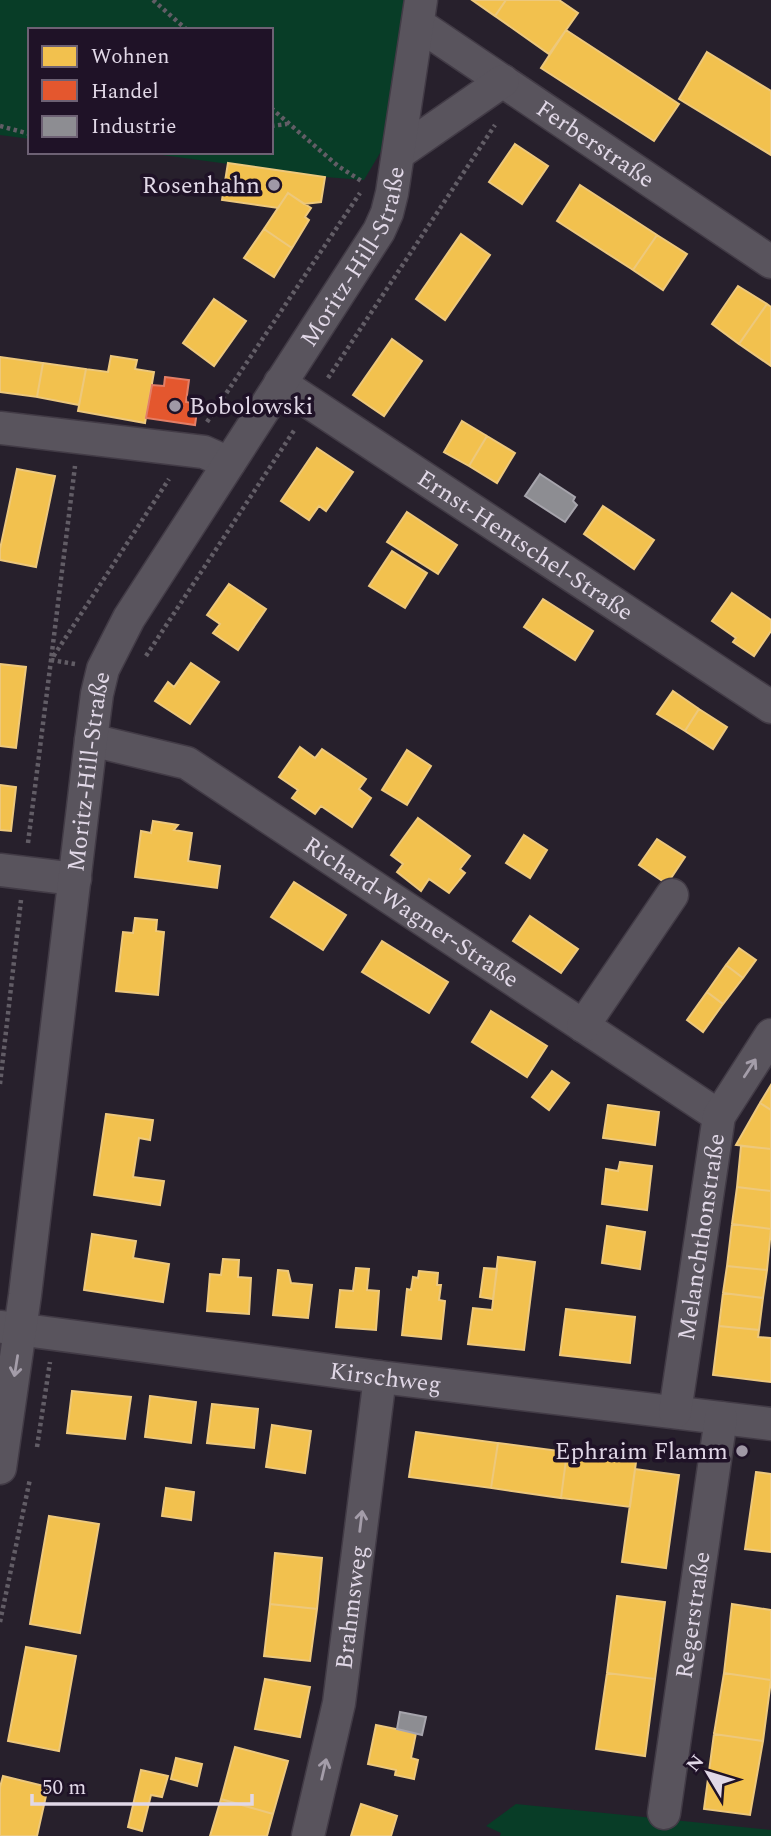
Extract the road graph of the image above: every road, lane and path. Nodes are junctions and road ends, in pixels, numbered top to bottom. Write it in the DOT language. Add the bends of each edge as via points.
graph roads {
  1 [pos="153,0"];
  2 [pos="420,12"];
  3 [pos="185,28"];
  4 [pos="510,86"];
  5 [pos="273,110"];
  6 [pos="288,124"];
  7 [pos="0,126"];
  8 [pos="273,126"];
  9 [pos="28,133"];
  10 [pos="399,153"];
  11 [pos="392,193"];
  12 [pos="771,262"];
  13 [pos="280,383"];
  14 [pos="311,404"];
  15 [pos="0,428"];
  16 [pos="79,438"];
  17 [pos="229,463"];
  18 [pos="143,662"];
  19 [pos="103,669"];
  20 [pos="771,707"];
  21 [pos="91,740"];
  22 [pos="0,870"];
  23 [pos="75,879"];
  24 [pos="673,895"];
  25 [pos="583,1026"];
  26 [pos="771,1035"];
  27 [pos="719,1116"];
  28 [pos="10,1328"];
  29 [pos="54,1333"];
  30 [pos="380,1377"];
  31 [pos="675,1412"];
  32 [pos="721,1418"];
  33 [pos="771,1424"];
  34 [pos="34,1460"];
  35 [pos="0,1468"];
  36 [pos="31,1474"];
  37 [pos="0,1622"];
  38 [pos="664,1813"];
  39 [pos="308,1836"];
  1 -- 3 [label="path"];
  2 -- 4 [label="street, Ferberstraße"];
  2 -- 10 [label="street, Moritz-Hill-Straße"];
  4 -- 10 [label="street, Moritz-Hill-Straße"];
  4 -- 12 [label="street, Ferberstraße"];
  4 -- 14 [label="path"];
  5 -- 6 [label="path"];
  6 -- 8 [label="path"];
  6 -- 11 [label="path" via="338,166 366,184"];
  7 -- 9 [label="path"];
  10 -- 11 [label="street, Moritz-Hill-Straße"];
  11 -- 13 [label="street, Moritz-Hill-Straße" via="379,231"];
  13 -- 14 [label="street, Ernst-Hentschel-Straße"];
  13 -- 17 [label="street, Moritz-Hill-Straße"];
  14 -- 18 [label="path"];
  14 -- 20 [label="street, Ernst-Hentschel-Straße"];
  15 -- 16 [label="street"];
  16 -- 17 [label="street" via="204,452"];
  16 -- 19 [label="path" via="51,660"];
  17 -- 19 [label="street, Moritz-Hill-Straße" via="130,618"];
  19 -- 21 [label="street, Moritz-Hill-Straße"];
  21 -- 23 [label="street, Moritz-Hill-Straße"];
  21 -- 25 [label="street, Richard-Wagner-Straße" via="187,763"];
  22 -- 23 [label="street"];
  23 -- 28 [label="street, Moritz-Hill-Straße"];
  24 -- 25 [label="street"];
  25 -- 27 [label="street, Richard-Wagner-Straße"];
  27 -- 26 [label="street, Melanchthonstraße, one-way"];
  27 -- 31 [label="street, Melanchthonstraße"];
  28 -- 29 [label="street, Kirschweg"];
  28 -- 35 [label="street, Moritz-Hill-Straße, one-way"];
  29 -- 30 [label="street, Kirschweg"];
  29 -- 34 [label="path"];
  30 -- 31 [label="street, Kirschweg"];
  39 -- 30 [label="street, Brahmsweg, one-way" via="339,1703"];
  31 -- 32 [label="street, Kirschweg"];
  32 -- 33 [label="street, Kirschweg"];
  32 -- 38 [label="street, Regerstraße"];
  36 -- 37 [label="path"];
}
